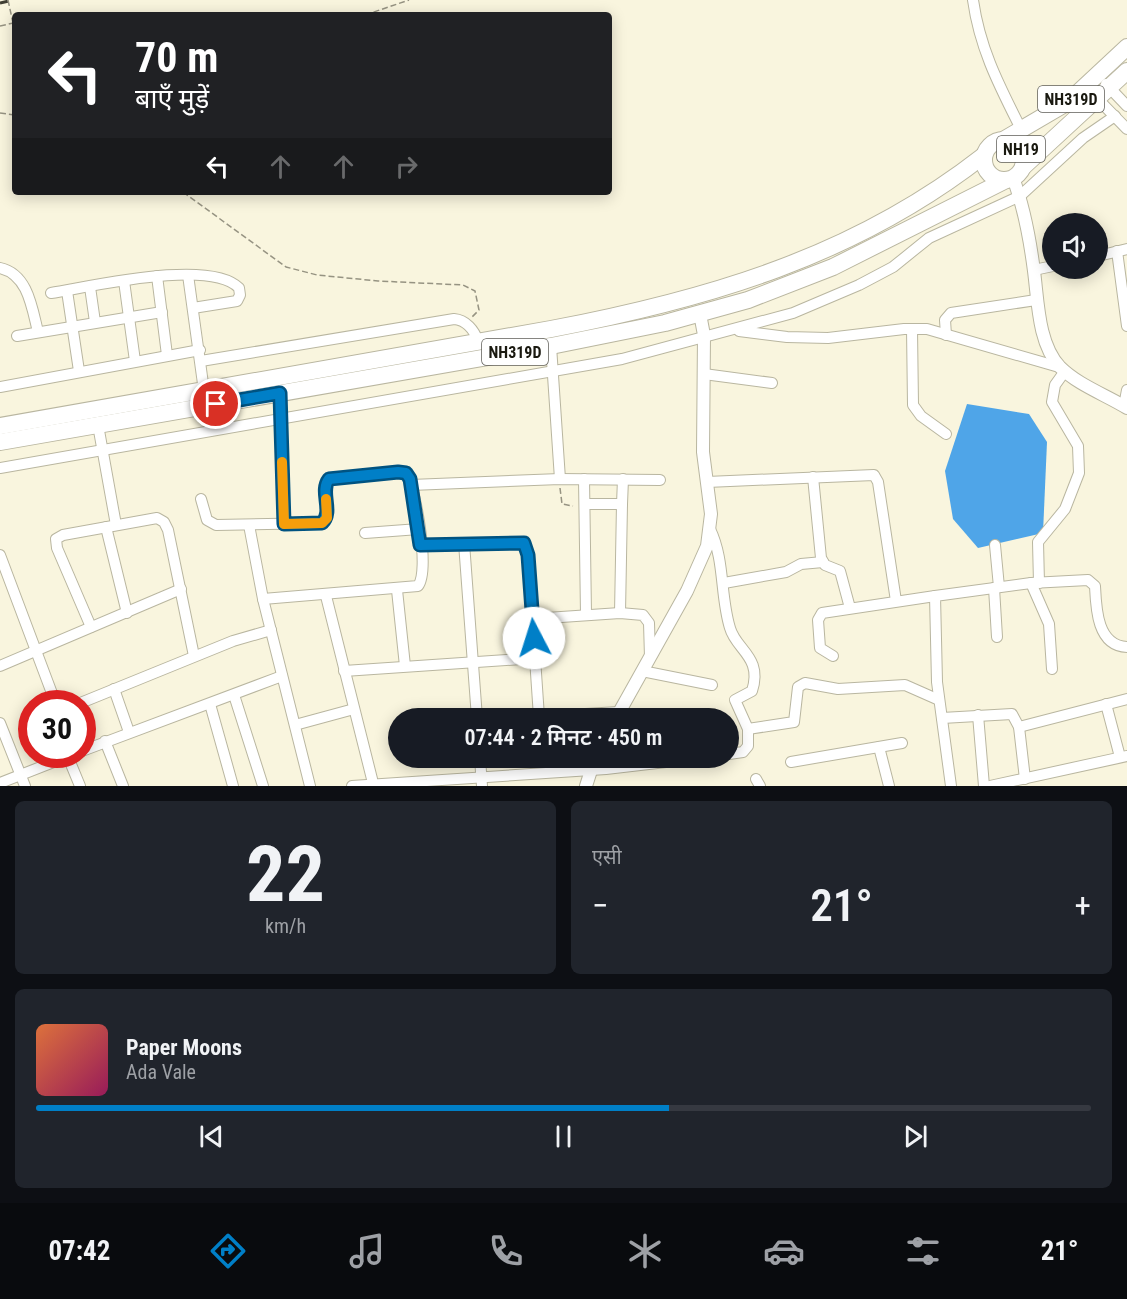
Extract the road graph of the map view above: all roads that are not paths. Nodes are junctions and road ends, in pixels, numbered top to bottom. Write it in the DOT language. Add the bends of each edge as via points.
graph roads {
  1 [pos="973,0"];
  2 [pos="1127,47"];
  3 [pos="1122,72"];
  4 [pos="1098,87"];
  5 [pos="1127,106"];
  6 [pos="1114,116"];
  7 [pos="1127,129"];
  8 [pos="1022,132"];
  9 [pos="1005,139"];
  10 [pos="983,156"];
  11 [pos="1014,175"];
  12 [pos="1020,196"];
  13 [pos="1122,250"];
  14 [pos="0,268"];
  15 [pos="1042,268"];
  16 [pos="1034,270"];
  17 [pos="188,275"];
  18 [pos="157,276"];
  19 [pos="124,281"];
  20 [pos="90,287"];
  21 [pos="67,291"];
  22 [pos="51,293"];
  23 [pos="1036,300"];
  24 [pos="193,308"];
  25 [pos="162,312"];
  26 [pos="700,314"];
  27 [pos="129,316"];
  28 [pos="95,322"];
  29 [pos="1127,326"];
  30 [pos="72,327"];
  31 [pos="471,329"];
  32 [pos="912,329"];
  33 [pos="733,331"];
  34 [pos="38,333"];
  35 [pos="946,335"];
  36 [pos="17,336"];
  37 [pos="704,338"];
  38 [pos="550,346"];
  39 [pos="167,355"];
  40 [pos="201,359"];
  41 [pos="135,361"];
  42 [pos="1062,369"];
  43 [pos="79,371"];
  44 [pos="552,372"];
  45 [pos="704,374"];
  46 [pos="772,383"];
  47 [pos="203,386"];
  48 [pos="0,387"];
  49 [pos="1127,390"];
  50 [pos="280,393"];
  51 [pos="1126,407"];
  52 [pos="282,418"];
  53 [pos="98,424"];
  54 [pos="0,426"];
  55 [pos="946,434"];
  56 [pos="0,442"];
  57 [pos="104,450"];
  58 [pos="0,468"];
  59 [pos="813,477"];
  60 [pos="560,479"];
  61 [pos="584,479"];
  62 [pos="623,479"];
  63 [pos="660,480"];
  64 [pos="707,482"];
  65 [pos="411,485"];
  66 [pos="201,499"];
  67 [pos="586,504"];
  68 [pos="622,504"];
  69 [pos="284,524"];
  70 [pos="249,525"];
  71 [pos="111,526"];
  72 [pos="419,529"];
  73 [pos="710,529"];
  74 [pos="365,533"];
  75 [pos="464,543"];
  76 [pos="420,545"];
  77 [pos="995,545"];
  78 [pos="0,555"];
  79 [pos="823,562"];
  80 [pos="724,583"];
  81 [pos="1035,583"];
  82 [pos="996,588"];
  83 [pos="181,590"];
  84 [pos="397,590"];
  85 [pos="326,596"];
  86 [pos="935,596"];
  87 [pos="263,600"];
  88 [pos="896,601"];
  89 [pos="850,608"];
  90 [pos="126,613"];
  91 [pos="620,613"];
  92 [pos="586,614"];
  93 [pos="532,619"];
  94 [pos="91,627"];
  95 [pos="271,630"];
  96 [pos="997,637"];
  97 [pos="1127,647"];
  98 [pos="36,651"];
  99 [pos="194,656"];
  100 [pos="833,656"];
  101 [pos="650,657"];
  102 [pos="536,658"];
  103 [pos="473,661"];
  104 [pos="0,666"];
  105 [pos="405,666"];
  106 [pos="1052,669"];
  107 [pos="344,671"];
  108 [pos="642,671"];
  109 [pos="282,676"];
  110 [pos="712,685"];
  111 [pos="114,689"];
  112 [pos="51,690"];
  113 [pos="234,695"];
  114 [pos="96,696"];
  115 [pos="1127,699"];
  116 [pos="939,700"];
  117 [pos="210,704"];
  118 [pos="1106,704"];
  119 [pos="476,708"];
  120 [pos="539,708"];
  121 [pos="621,708"];
  122 [pos="354,709"];
  123 [pos="978,716"];
  124 [pos="942,718"];
  125 [pos="0,723"];
  126 [pos="295,725"];
  127 [pos="1019,727"];
  128 [pos="748,729"];
  129 [pos="129,732"];
  130 [pos="105,741"];
  131 [pos="902,742"];
  132 [pos="96,745"];
  133 [pos="879,747"];
  134 [pos="739,753"];
  135 [pos="1124,756"];
  136 [pos="791,762"];
  137 [pos="39,768"];
  138 [pos="75,768"];
  139 [pos="591,768"];
  140 [pos="615,768"];
  141 [pos="589,771"];
  142 [pos="20,775"];
  143 [pos="1025,779"];
  144 [pos="482,781"];
  145 [pos="0,783"];
  146 [pos="373,783"];
  147 [pos="25,786"];
  148 [pos="80,786"];
  149 [pos="123,786"];
  150 [pos="232,786"];
  151 [pos="263,786"];
  152 [pos="310,786"];
  153 [pos="352,786"];
  154 [pos="586,786"];
  155 [pos="889,786"];
  156 [pos="951,786"];
  157 [pos="984,786"];
  158 [pos="990,786"];
  1 -- 8 [label="street" via="987,60"];
  2 -- 3 [label="highway, NH319D"];
  3 -- 4 [label="highway, NH319D"];
  4 -- 5 [label="street"];
  4 -- 6 [label="street"];
  4 -- 8 [label="highway, NH319D"];
  4 -- 11 [label="highway, NH319D"];
  6 -- 7 [label="street"];
  6 -- 12 [label="street" via="1083,138"];
  8 -- 9 [label="highway, NH319D"];
  9 -- 10 [label="highway, NH19" via="991,144"];
  9 -- 11 [label="highway, NH19" via="1023,152"];
  10 -- 11 [label="highway, NH19" via="986,171 998,179"];
  10 -- 31 [label="highway, NH319D" via="946,185 877,226 725,289 634,313"];
  11 -- 12 [label="street"];
  11 -- 26 [label="highway, NH319D" via="833,267 786,287"];
  12 -- 16 [label="street"];
  12 -- 33 [label="street" via="929,238 893,267 859,285 793,313"];
  13 -- 29 [label="street"];
  14 -- 34 [label="street" via="19,278"];
  15 -- 16 [label="street"];
  16 -- 23 [label="street"];
  17 -- 18 [label="street"];
  17 -- 24 [label="street"];
  17 -- 24 [label="street" via="239,288 240,295 234,302"];
  18 -- 19 [label="street"];
  18 -- 25 [label="street"];
  19 -- 20 [label="street"];
  19 -- 27 [label="street"];
  20 -- 21 [label="street"];
  20 -- 28 [label="street"];
  21 -- 22 [label="street"];
  21 -- 30 [label="street"];
  23 -- 35 [label="street" via="951,313 945,320"];
  23 -- 42 [label="street" via="1051,351"];
  24 -- 40 [label="street"];
  25 -- 27 [label="street"];
  25 -- 39 [label="street"];
  26 -- 37 [label="street"];
  26 -- 38 [label="highway, NH319D"];
  27 -- 28 [label="street"];
  27 -- 41 [label="street"];
  28 -- 30 [label="street"];
  30 -- 34 [label="street"];
  30 -- 43 [label="street"];
  31 -- 40 [label="street" via="453,319"];
  31 -- 47 [label="highway, NH319D"];
  32 -- 33 [label="street" via="828,338"];
  32 -- 35 [label="street"];
  32 -- 55 [label="street" via="913,405"];
  33 -- 37 [label="street"];
  34 -- 36 [label="street"];
  35 -- 42 [label="street"];
  37 -- 44 [label="street"];
  37 -- 45 [label="street"];
  38 -- 44 [label="street"];
  38 -- 50 [label="highway, NH319D"];
  39 -- 40 [label="street"];
  39 -- 41 [label="street"];
  40 -- 47 [label="street"];
  41 -- 43 [label="street"];
  42 -- 51 [label="street"];
  42 -- 81 [label="street" via="1052,402 1078,446 1079,473 1065,509 1038,542"];
  43 -- 48 [label="street"];
  44 -- 52 [label="street"];
  44 -- 60 [label="street"];
  45 -- 46 [label="street"];
  45 -- 64 [label="street" via="702,427"];
  47 -- 54 [label="highway, NH319D"];
  49 -- 51 [label="street"];
  50 -- 52 [label="street"];
  50 -- 53 [label="highway, NH319D"];
  52 -- 57 [label="street"];
  52 -- 69 [label="street"];
  53 -- 56 [label="highway, NH319D"];
  53 -- 57 [label="street"];
  57 -- 58 [label="street"];
  57 -- 71 [label="street"];
  59 -- 64 [label="street"];
  59 -- 79 [label="street"];
  59 -- 88 [label="street" via="870,474 877,478"];
  60 -- 61 [label="street"];
  60 -- 65 [label="street"];
  61 -- 62 [label="street"];
  61 -- 67 [label="street"];
  62 -- 63 [label="street"];
  62 -- 68 [label="street"];
  64 -- 73 [label="street"];
  65 -- 69 [label="street" via="408,475 398,472 333,478 325,486 325,521"];
  65 -- 72 [label="street"];
  66 -- 70 [label="street" via="211,523"];
  67 -- 68 [label="street"];
  67 -- 92 [label="street"];
  68 -- 91 [label="street"];
  69 -- 70 [label="street"];
  70 -- 87 [label="street"];
  71 -- 83 [label="street" via="152,517 161,519 168,530"];
  71 -- 90 [label="street"];
  71 -- 94 [label="street" via="56,538"];
  72 -- 74 [label="street"];
  72 -- 76 [label="street"];
  73 -- 80 [label="street"];
  73 -- 101 [label="street" via="702,560"];
  75 -- 76 [label="street"];
  75 -- 93 [label="street" via="524,543"];
  75 -- 103 [label="street"];
  76 -- 84 [label="street" via="422,581 414,588"];
  77 -- 82 [label="street"];
  78 -- 98 [label="street"];
  79 -- 80 [label="street"];
  79 -- 89 [label="street" via="840,571"];
  80 -- 128 [label="street" via="730,629 747,652 753,670 752,691 735,700"];
  81 -- 82 [label="street"];
  81 -- 97 [label="street" via="1092,581 1101,627 1111,642"];
  81 -- 106 [label="street" via="1050,624"];
  82 -- 86 [label="street"];
  82 -- 96 [label="street"];
  83 -- 90 [label="street"];
  83 -- 99 [label="street"];
  84 -- 85 [label="street"];
  84 -- 105 [label="street"];
  85 -- 87 [label="street"];
  85 -- 107 [label="street"];
  86 -- 88 [label="street"];
  86 -- 116 [label="street"];
  87 -- 95 [label="street"];
  88 -- 89 [label="street"];
  89 -- 100 [label="street" via="825,611 819,616 820,648"];
  90 -- 94 [label="street"];
  91 -- 92 [label="street"];
  91 -- 101 [label="street" via="643,615 647,619"];
  92 -- 93 [label="street"];
  93 -- 102 [label="street"];
  94 -- 98 [label="street"];
  95 -- 99 [label="street"];
  95 -- 109 [label="street"];
  98 -- 104 [label="street"];
  98 -- 112 [label="street"];
  99 -- 111 [label="street"];
  101 -- 108 [label="street"];
  102 -- 103 [label="street"];
  102 -- 120 [label="street"];
  103 -- 105 [label="street"];
  103 -- 119 [label="street"];
  105 -- 107 [label="street"];
  107 -- 122 [label="street"];
  108 -- 110 [label="street"];
  108 -- 121 [label="street"];
  109 -- 113 [label="street"];
  109 -- 126 [label="street"];
  111 -- 114 [label="street"];
  111 -- 129 [label="street"];
  113 -- 117 [label="street"];
  113 -- 151 [label="street"];
  115 -- 118 [label="street"];
  116 -- 124 [label="street"];
  116 -- 128 [label="street" via="905,685 838,689 805,683 798,687 794,722"];
  117 -- 129 [label="street"];
  117 -- 150 [label="street"];
  118 -- 127 [label="street"];
  118 -- 135 [label="street"];
  122 -- 126 [label="street"];
  122 -- 146 [label="street"];
  123 -- 124 [label="street"];
  123 -- 127 [label="street" via="1008,713 1016,717"];
  123 -- 157 [label="street"];
  124 -- 156 [label="street"];
  125 -- 142 [label="street"];
  126 -- 152 [label="street"];
  127 -- 143 [label="street"];
  128 -- 134 [label="street" via="747,748"];
  129 -- 130 [label="street"];
  130 -- 132 [label="street"];
  130 -- 149 [label="street"];
  131 -- 133 [label="street"];
  133 -- 136 [label="street"];
  133 -- 155 [label="street"];
  135 -- 143 [label="street"];
  137 -- 142 [label="street"];
  138 -- 148 [label="street"];
  139 -- 141 [label="street"];
  140 -- 141 [label="street"];
  141 -- 144 [label="street"];
  141 -- 154 [label="street"];
  142 -- 145 [label="street"];
  142 -- 147 [label="street"];
  143 -- 158 [label="street"];
  144 -- 146 [label="street"];
  146 -- 153 [label="street"];
}
